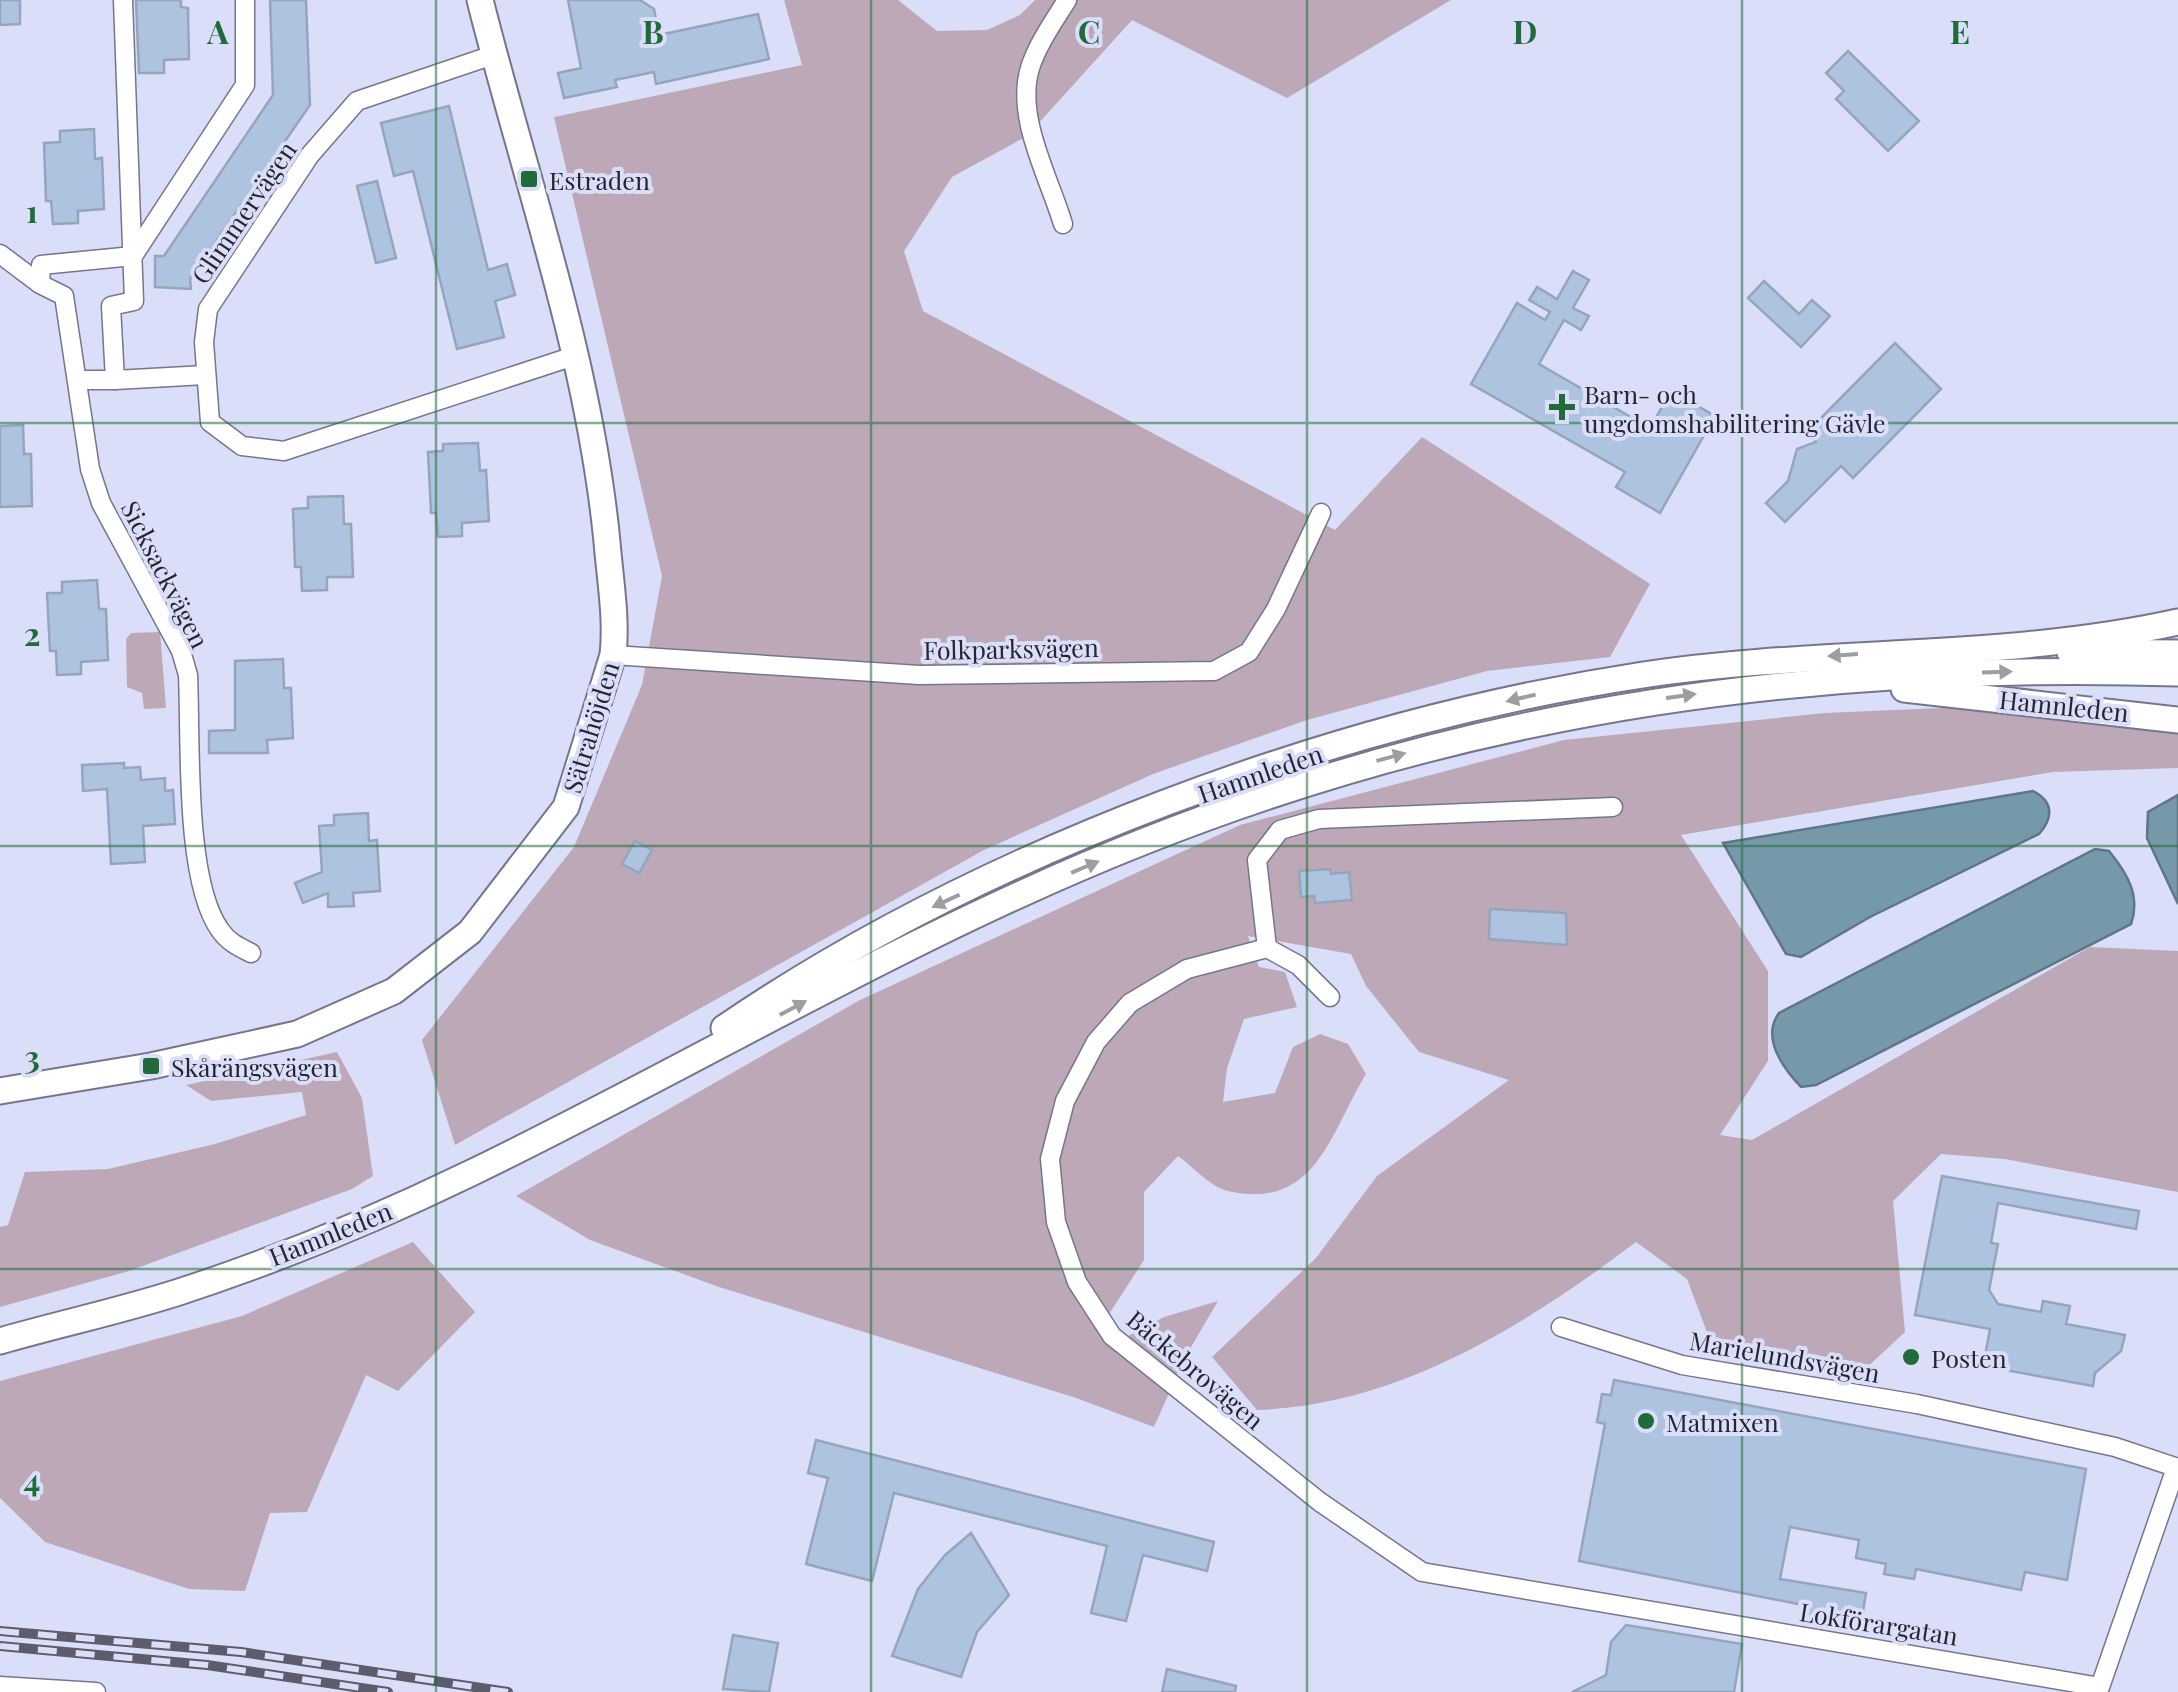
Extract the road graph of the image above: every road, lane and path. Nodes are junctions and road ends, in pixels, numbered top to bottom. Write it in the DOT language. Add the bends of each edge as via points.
graph roads {
  1 [pos="123,0"];
  2 [pos="245,0"];
  3 [pos="480,0"];
  4 [pos="1066,0"];
  5 [pos="494,55"];
  6 [pos="1063,224"];
  7 [pos="0,254"];
  8 [pos="133,256"];
  9 [pos="40,284"];
  10 [pos="574,356"];
  11 [pos="205,375"];
  12 [pos="77,380"];
  13 [pos="115,380"];
  14 [pos="1321,513"];
  15 [pos="2178,622"];
  16 [pos="1940,648"];
  17 [pos="2178,653"];
  18 [pos="613,656"];
  19 [pos="2178,673"];
  20 [pos="1830,680"];
  21 [pos="2178,720"];
  22 [pos="1613,807"];
  23 [pos="1267,948"];
  24 [pos="251,953"];
  25 [pos="1330,996"];
  26 [pos="643,1083"];
  27 [pos="0,1090"];
  28 [pos="1560,1328"];
  29 [pos="0,1340"];
  30 [pos="2177,1468"];
  31 [pos="1422,1572"];
  32 [pos="0,1686"];
  33 [pos="96,1692"];
  1 -- 8 [label="street"];
  2 -- 8 [label="street" via="245,85"];
  3 -- 5 [label="main road, Sätrahöjden"];
  4 -- 6 [label="street" via="1030,66 1025,93"];
  5 -- 10 [label="main road, Sätrahöjden"];
  5 -- 11 [label="street, Glimmervägen" via="357,100 310,154 208,309"];
  7 -- 9 [label="street, Sicksackvägen"];
  8 -- 9 [label="street" via="41,265"];
  8 -- 13 [label="street" via="134,301 111,306"];
  9 -- 12 [label="street, Sicksackvägen" via="64,296"];
  10 -- 11 [label="street, Glimmervägen" via="284,452 242,446 210,422"];
  10 -- 18 [label="main road, Sätrahöjden" via="604,517"];
  11 -- 13 [label="street"];
  12 -- 13 [label="street"];
  12 -- 24 [label="street, Sicksackvägen" via="101,503 182,651 188,675 197,860 206,899 219,929"];
  14 -- 18 [label="street, Folkparksvägen" via="1249,652 1214,671 920,675"];
  15 -- 16 [label="main road, Hamnleden"];
  16 -- 17 [label="main road, Hamnleden"];
  16 -- 26 [label="main road, Hamnleden, one-way" via="1755,660 1554,690 1246,776 1016,868 834,956"];
  18 -- 27 [label="main road, Sätrahöjden" via="566,807 470,932 394,991 296,1034"];
  20 -- 19 [label="main road, Hamnleden, one-way" via="2007,671"];
  20 -- 21 [label="main road, Hamnleden"];
  26 -- 20 [label="main road, Hamnleden, one-way" via="938,933 1258,799 1390,757 1584,711"];
  22 -- 23 [label="street" via="1319,820 1280,830 1257,860"];
  23 -- 25 [label="street" via="1298,965"];
  23 -- 31 [label="street, Bäckebrovägen" via="1187,969 1130,1003 1096,1042 1065,1102 1050,1159 1056,1222 1078,1282 1112,1336 1320,1502"];
  26 -- 29 [label="main road, Hamnleden" via="363,1222 179,1292"];
  28 -- 30 [label="street, Marielundsvägen" via="1682,1365 1935,1408 2116,1447"];
  30 -- 31 [label="street, Lokförargatan" via="2100,1687"];
  32 -- 33 [label="street"];
}
